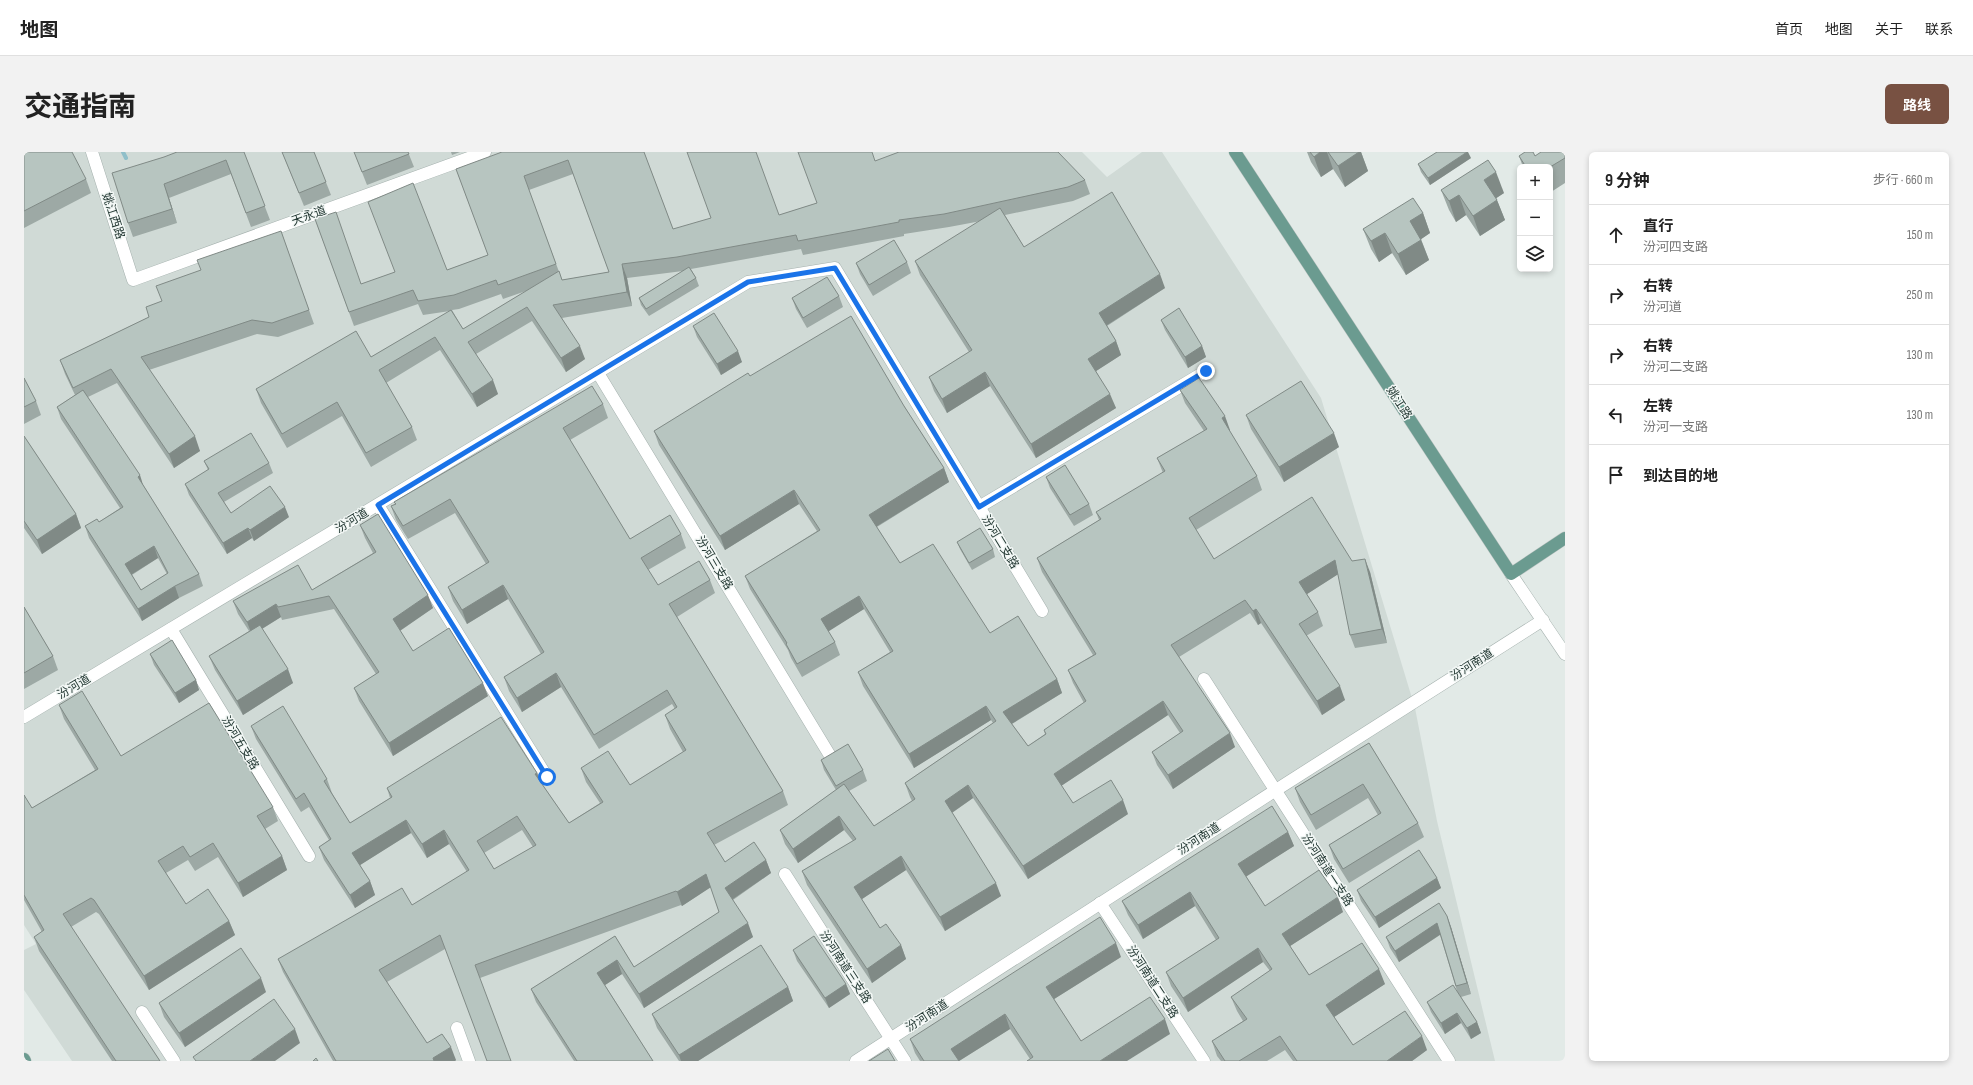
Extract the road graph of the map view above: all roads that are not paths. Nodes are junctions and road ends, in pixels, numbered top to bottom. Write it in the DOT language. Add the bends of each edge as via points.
graph roads {
  1 [pos="92,152"];
  2 [pos="485,152"];
  3 [pos="1235,152"];
  4 [pos="835,268"];
  5 [pos="133,280"];
  6 [pos="1206,371"];
  7 [pos="598,373"];
  8 [pos="378,505"];
  9 [pos="979,507"];
  10 [pos="1565,538"];
  11 [pos="1511,574"];
  12 [pos="1042,611"];
  13 [pos="1543,620"];
  14 [pos="171,630"];
  15 [pos="1565,654"];
  16 [pos="1204,679"];
  17 [pos="24,717"];
  18 [pos="830,754"];
  19 [pos="547,777"];
  20 [pos="1276,790"];
  21 [pos="309,856"];
  22 [pos="785,874"];
  23 [pos="1100,903"];
  24 [pos="142,1012"];
  25 [pos="457,1028"];
  26 [pos="890,1039"];
  27 [pos="174,1061"];
  28 [pos="469,1061"];
  29 [pos="856,1061"];
  30 [pos="905,1061"];
  31 [pos="1204,1061"];
  32 [pos="1449,1061"];
  1 -- 5 [label="street, 姚江西路"];
  2 -- 5 [label="street, 天永道"];
  3 -- 11 [label="main road, 姚江路"];
  4 -- 7 [label="street, 汾河道" via="748,282"];
  4 -- 9 [label="street, 汾河二支路"];
  6 -- 9 [label="street"];
  7 -- 8 [label="street, 汾河道"];
  7 -- 18 [label="street, 汾河三支路"];
  8 -- 14 [label="street, 汾河道"];
  8 -- 19 [label="street"];
  9 -- 12 [label="street, 汾河二支路"];
  10 -- 11 [label="main road"];
  11 -- 13 [label="street, 姚江路"];
  13 -- 15 [label="street, 姚江路"];
  13 -- 20 [label="street, 汾河南道"];
  14 -- 17 [label="street, 汾河道"];
  14 -- 21 [label="street, 汾河五支路"];
  16 -- 20 [label="street, 汾河南道一支路"];
  20 -- 23 [label="street, 汾河南道"];
  20 -- 32 [label="street, 汾河南道一支路"];
  22 -- 26 [label="street, 汾河南道三支路"];
  23 -- 26 [label="street, 汾河南道"];
  23 -- 31 [label="street, 汾河南道二支路"];
  24 -- 27 [label="street"];
  25 -- 28 [label="street"];
  26 -- 29 [label="street, 汾河南道"];
  26 -- 30 [label="street, 汾河南道三支路"];
}
